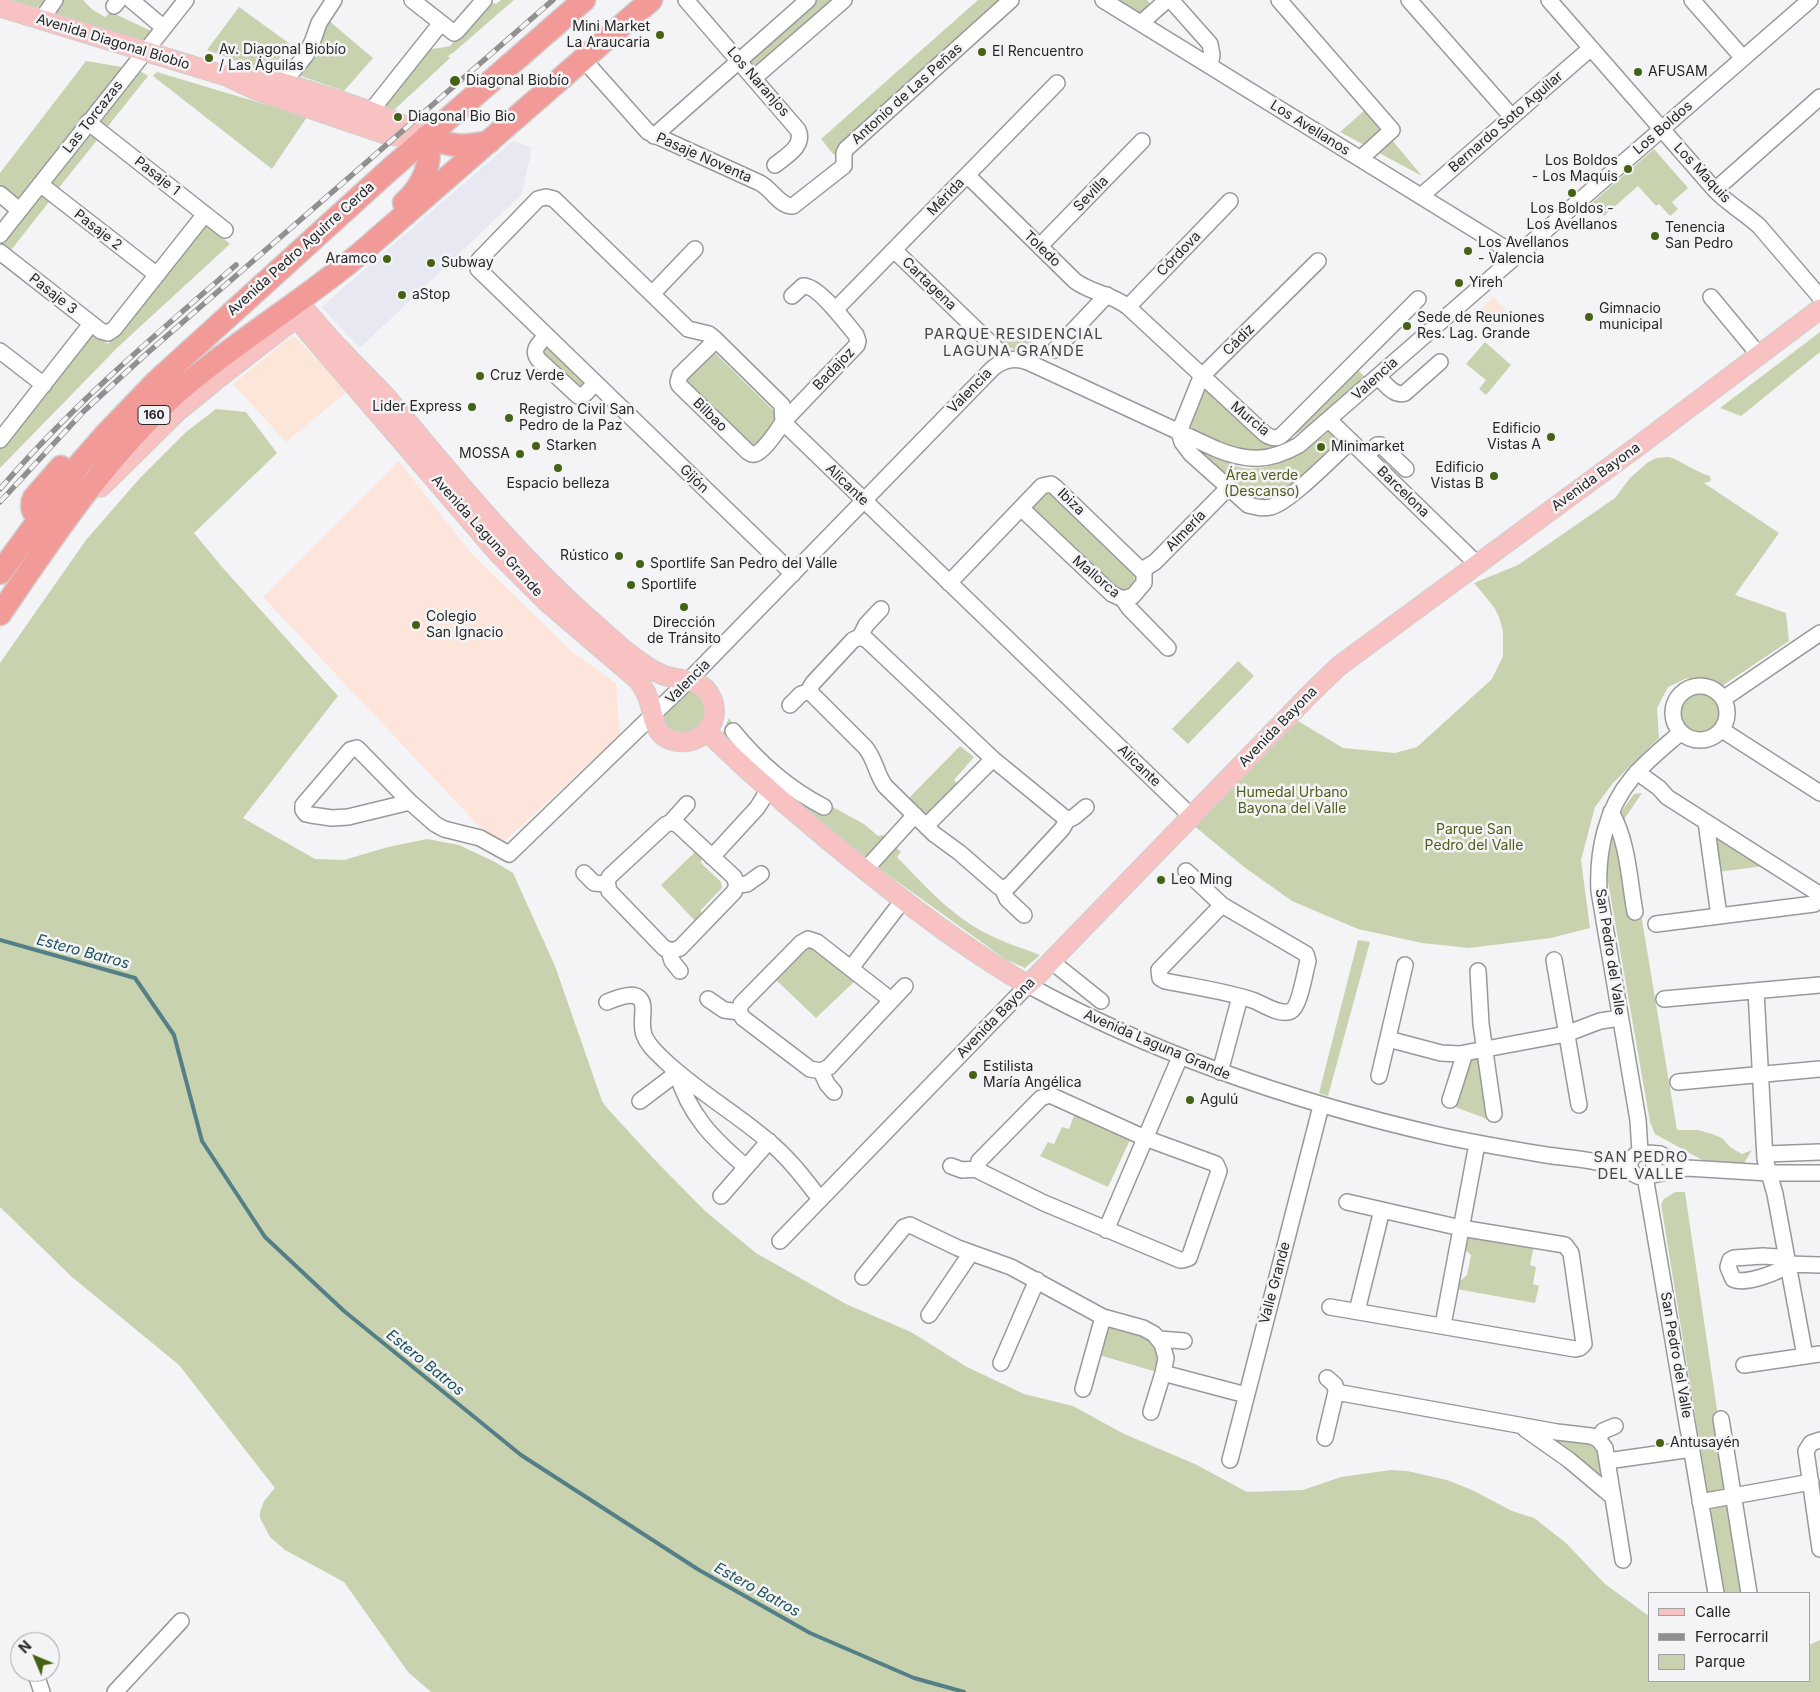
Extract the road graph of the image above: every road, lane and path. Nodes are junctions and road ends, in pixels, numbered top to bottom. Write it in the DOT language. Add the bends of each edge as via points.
graph roads {
  1 [pos="55,0"];
  2 [pos="131,0"];
  3 [pos="186,0"];
  4 [pos="334,0"];
  5 [pos="412,0"];
  6 [pos="484,0"];
  7 [pos="584,0"];
  8 [pos="651,0"];
  9 [pos="686,0"];
  10 [pos="808,0"];
  11 [pos="844,0"];
  12 [pos="1011,0"];
  13 [pos="1103,0"];
  14 [pos="1167,0"];
  15 [pos="1171,0"];
  16 [pos="1279,0"];
  17 [pos="1409,0"];
  18 [pos="1549,0"];
  19 [pos="1692,0"];
  20 [pos="1810,0"];
  21 [pos="0,8"];
  22 [pos="41,20"];
  23 [pos="1141,23"];
  24 [pos="441,24"];
  25 [pos="164,28"];
  26 [pos="1591,48"];
  27 [pos="145,51"];
  28 [pos="1743,58"];
  29 [pos="583,59"];
  30 [pos="739,60"];
  31 [pos="1210,66"];
  32 [pos="226,76"];
  33 [pos="754,78"];
  34 [pos="283,83"];
  35 [pos="1057,83"];
  36 [pos="1820,97"];
  37 [pos="371,111"];
  38 [pos="1512,117"];
  39 [pos="88,122"];
  40 [pos="1661,129"];
  41 [pos="654,136"];
  42 [pos="426,137"];
  43 [pos="1142,141"];
  44 [pos="489,142"];
  45 [pos="1360,158"];
  46 [pos="775,165"];
  47 [pos="966,175"];
  48 [pos="40,184"];
  49 [pos="1714,190"];
  50 [pos="0,194"];
  51 [pos="1421,196"];
  52 [pos="1230,201"];
  53 [pos="790,207"];
  54 [pos="19,210"];
  55 [pos="205,214"];
  56 [pos="225,230"];
  57 [pos="507,230"];
  58 [pos="0,234"];
  59 [pos="1040,246"];
  60 [pos="695,249"];
  61 [pos="894,250"];
  62 [pos="0,252"];
  63 [pos="1516,255"];
  64 [pos="1318,261"];
  65 [pos="157,275"];
  66 [pos="652,294"];
  67 [pos="1107,295"];
  68 [pos="792,296"];
  69 [pos="1711,297"];
  70 [pos="1820,297"];
  71 [pos="1418,299"];
  72 [pos="305,306"];
  73 [pos="1128,307"];
  74 [pos="1820,309"];
  75 [pos="835,310"];
  76 [pos="92,324"];
  77 [pos="546,336"];
  78 [pos="716,340"];
  79 [pos="1372,345"];
  80 [pos="1055,350"];
  81 [pos="0,351"];
  82 [pos="1759,355"];
  83 [pos="1008,360"];
  84 [pos="1440,362"];
  85 [pos="1392,364"];
  86 [pos="1201,376"];
  87 [pos="1378,376"];
  88 [pos="596,383"];
  89 [pos="44,385"];
  90 [pos="1329,420"];
  91 [pos="783,422"];
  92 [pos="1179,432"];
  93 [pos="0,440"];
  94 [pos="1351,441"];
  95 [pos="1366,456"];
  96 [pos="1406,469"];
  97 [pos="1228,488"];
  98 [pos="864,501"];
  99 [pos="1021,508"];
  100 [pos="48,525"];
  101 [pos="1477,564"];
  102 [pos="1142,570"];
  103 [pos="0,573"];
  104 [pos="793,574"];
  105 [pos="949,583"];
  106 [pos="1123,599"];
  107 [pos="881,609"];
  108 [pos="0,614"];
  109 [pos="860,637"];
  110 [pos="1818,637"];
  111 [pos="1168,648"];
  112 [pos="690,680"];
  113 [pos="810,690"];
  114 [pos="1723,699"];
  115 [pos="790,705"];
  116 [pos="652,717"];
  117 [pos="1722,730"];
  118 [pos="733,731"];
  119 [pos="707,732"];
  120 [pos="1680,733"];
  121 [pos="992,759"];
  122 [pos="1634,775"];
  123 [pos="773,783"];
  124 [pos="1820,793"];
  125 [pos="410,802"];
  126 [pos="687,804"];
  127 [pos="824,807"];
  128 [pos="1086,807"];
  129 [pos="1611,812"];
  130 [pos="1192,817"];
  131 [pos="921,821"];
  132 [pos="1066,821"];
  133 [pos="671,822"];
  134 [pos="1706,822"];
  135 [pos="712,857"];
  136 [pos="865,870"];
  137 [pos="1186,871"];
  138 [pos="584,873"];
  139 [pos="761,874"];
  140 [pos="606,884"];
  141 [pos="737,885"];
  142 [pos="1002,888"];
  143 [pos="903,900"];
  144 [pos="1222,905"];
  145 [pos="1635,912"];
  146 [pos="1024,915"];
  147 [pos="1719,916"];
  148 [pos="1656,924"];
  149 [pos="669,951"];
  150 [pos="1554,960"];
  151 [pos="1051,961"];
  152 [pos="1405,965"];
  153 [pos="851,968"];
  154 [pos="1478,970"];
  155 [pos="680,971"];
  156 [pos="1028,985"];
  157 [pos="1820,985"];
  158 [pos="905,986"];
  159 [pos="1756,991"];
  160 [pos="1240,997"];
  161 [pos="708,999"];
  162 [pos="1664,999"];
  163 [pos="891,1000"];
  164 [pos="1101,1001"];
  165 [pos="608,1002"];
  166 [pos="739,1012"];
  167 [pos="1621,1022"];
  168 [pos="1566,1034"];
  169 [pos="1388,1039"];
  170 [pos="1485,1050"];
  171 [pos="1465,1053"];
  172 [pos="1180,1057"];
  173 [pos="1820,1069"];
  174 [pos="821,1071"];
  175 [pos="1220,1072"];
  176 [pos="677,1073"];
  177 [pos="1760,1075"];
  178 [pos="1379,1076"];
  179 [pos="1678,1082"];
  180 [pos="834,1092"];
  181 [pos="1450,1100"];
  182 [pos="640,1101"];
  183 [pos="1579,1105"];
  184 [pos="1321,1106"];
  185 [pos="1494,1114"];
  186 [pos="1145,1138"];
  187 [pos="769,1141"];
  188 [pos="1477,1144"];
  189 [pos="1820,1152"];
  190 [pos="1640,1154"];
  191 [pos="1765,1154"];
  192 [pos="1606,1164"];
  193 [pos="951,1166"];
  194 [pos="746,1167"];
  195 [pos="1687,1168"];
  196 [pos="978,1169"];
  197 [pos="1768,1173"];
  198 [pos="1820,1173"];
  199 [pos="1642,1176"];
  200 [pos="721,1196"];
  201 [pos="820,1200"];
  202 [pos="1347,1202"];
  203 [pos="1382,1210"];
  204 [pos="1461,1228"];
  205 [pos="1106,1230"];
  206 [pos="780,1241"];
  207 [pos="971,1253"];
  208 [pos="1788,1264"];
  209 [pos="1820,1265"];
  210 [pos="863,1277"];
  211 [pos="1037,1280"];
  212 [pos="1330,1307"];
  213 [pos="1357,1311"];
  214 [pos="929,1315"];
  215 [pos="1103,1317"];
  216 [pos="1443,1325"];
  217 [pos="1159,1339"];
  218 [pos="1184,1341"];
  219 [pos="1812,1355"];
  220 [pos="1001,1363"];
  221 [pos="1744,1365"];
  222 [pos="1164,1373"];
  223 [pos="1327,1378"];
  224 [pos="1083,1389"];
  225 [pos="1336,1392"];
  226 [pos="1246,1395"];
  227 [pos="1151,1412"];
  228 [pos="1721,1419"];
  229 [pos="1520,1426"];
  230 [pos="1615,1426"];
  231 [pos="1326,1438"];
  232 [pos="1598,1438"];
  233 [pos="1820,1440"];
  234 [pos="1692,1449"];
  235 [pos="1230,1460"];
  236 [pos="1607,1461"];
  237 [pos="1811,1482"];
  238 [pos="1734,1496"];
  239 [pos="1613,1497"];
  240 [pos="1700,1502"];
  241 [pos="1820,1549"];
  242 [pos="1623,1560"];
  243 [pos="1716,1592"];
  244 [pos="1750,1592"];
  245 [pos="181,1621"];
  246 [pos="115,1692"];
  1 -- 22 [label="street"];
  2 -- 25 [label="street"];
  3 -- 25 [label="street, Las Torcazas"];
  4 -- 34 [label="street" via="319,23 306,56"];
  5 -- 24 [label="street"];
  6 -- 24 [label="street" via="457,32 451,32"];
  7 -- 42 [label="highway, Avenida Pedro Aguirre Cerda / 160"];
  8 -- 29 [label="highway, 160"];
  9 -- 30 [label="street, Los Naranjos"];
  10 -- 30 [label="street"];
  11 -- 33 [label="street"];
  12 -- 53 [label="street, Antonio de Las Peñas" via="846,149 844,166 797,205"];
  13 -- 23 [label="street, Los Avellanos"];
  14 -- 23 [label="street"];
  15 -- 31 [label="street" via="1210,44"];
  16 -- 45 [label="street" via="1392,130"];
  17 -- 38 [label="street"];
  18 -- 26 [label="street, Los Maquis"];
  19 -- 28 [label="street"];
  20 -- 28 [label="street, Los Boldos"];
  21 -- 22 [label="main road, Avenida Diagonal Biobío"];
  22 -- 27 [label="main road, Avenida Diagonal Biobío"];
  23 -- 31 [label="street, Los Avellanos"];
  24 -- 37 [label="street"];
  25 -- 27 [label="street, Las Torcazas"];
  26 -- 38 [label="street, Bernardo Soto Aguilar"];
  26 -- 40 [label="street, Los Maquis"];
  27 -- 32 [label="main road, Avenida Diagonal Biobío"];
  27 -- 39 [label="street, Las Torcazas"];
  28 -- 40 [label="street, Los Boldos"];
  29 -- 41 [label="street, Pasaje Noventa"];
  29 -- 44 [label="highway, 160"];
  30 -- 33 [label="street, Los Naranjos"];
  30 -- 41 [label="street"];
  31 -- 45 [label="street, Los Avellanos"];
  32 -- 34 [label="main road, Avenida Diagonal Biobío"];
  32 -- 42 [label="main road, Avenida Diagonal Biobío" via="256,90 388,135"];
  33 -- 46 [label="street, Los Naranjos" via="800,134 798,145"];
  34 -- 37 [label="main road, Avenida Diagonal Biobío"];
  35 -- 47 [label="street, Mérida"];
  36 -- 49 [label="street"];
  37 -- 42 [label="main road, Avenida Diagonal Biobío"];
  38 -- 51 [label="street, Bernardo Soto Aguilar"];
  39 -- 48 [label="street, Las Torcazas"];
  39 -- 55 [label="street, Pasaje 1"];
  40 -- 49 [label="street, Los Maquis"];
  40 -- 63 [label="street, Los Boldos"];
  41 -- 53 [label="street, Pasaje Noventa" via="760,183"];
  42 -- 44 [label="highway" via="456,146"];
  42 -- 72 [label="highway" via="430,158 420,185 410,198 353,248"];
  42 -- 100 [label="highway, Avenida Pedro Aguirre Cerda / 160" via="156,382 94,448"];
  43 -- 59 [label="street, Sevilla"];
  44 -- 72 [label="highway, 160"];
  45 -- 51 [label="street, Los Avellanos"];
  47 -- 59 [label="street, Toledo"];
  47 -- 61 [label="street, Mérida"];
  48 -- 54 [label="street, Las Torcazas"];
  48 -- 65 [label="street, Pasaje 2"];
  49 -- 70 [label="street, Los Maquis" via="1759,226"];
  50 -- 54 [label="street"];
  51 -- 63 [label="street, Los Avellanos"];
  52 -- 73 [label="street, Córdova"];
  54 -- 58 [label="street, Las Torcazas"];
  55 -- 56 [label="street, Pasaje 1"];
  55 -- 65 [label="street"];
  57 -- 66 [label="street, Alicante" via="538,199 554,199"];
  57 -- 77 [label="street, Gijón" via="479,260 478,269"];
  59 -- 67 [label="street, Toledo" via="1079,284"];
  60 -- 66 [label="street"];
  61 -- 75 [label="street, Mérida"];
  61 -- 83 [label="street, Cartagena"];
  62 -- 76 [label="street, Pasaje 3"];
  63 -- 85 [label="street, Valencia"];
  64 -- 86 [label="street, Cádiz"];
  65 -- 76 [label="street, Pasaje 3" via="114,329 108,333 101,332"];
  66 -- 78 [label="street, Alicante" via="688,329 708,334"];
  67 -- 73 [label="street, Toledo"];
  67 -- 80 [label="street"];
  68 -- 75 [label="street, Badajoz" via="803,286 809,286"];
  69 -- 82 [label="street"];
  71 -- 79 [label="street, Murcia"];
  72 -- 100 [label="main road"];
  72 -- 100 [label="highway, 160" via="212,364 161,408"];
  72 -- 112 [label="main road, Avenida Laguna Grande" via="501,532 550,582 595,624 653,670"];
  72 -- 116 [label="main road, Avenida Laguna Grande" via="497,552 548,603 638,680 647,694"];
  73 -- 86 [label="street, Murcia"];
  74 -- 82 [label="main road, Avenida Bayona"];
  75 -- 91 [label="street, Badajoz" via="856,335 857,346"];
  76 -- 89 [label="street"];
  77 -- 88 [label="street, Gijón"];
  77 -- 88 [label="street" via="535,349 538,359 578,396"];
  78 -- 91 [label="street, Alicante" via="782,405"];
  78 -- 91 [label="street, Bilbao" via="680,375 678,382 681,387 752,454 773,437"];
  79 -- 85 [label="street"];
  79 -- 86 [label="street, Murcia" via="1279,438 1264,434"];
  81 -- 89 [label="street"];
  82 -- 101 [label="main road, Avenida Bayona"];
  83 -- 92 [label="street, Valencia" via="1021,359"];
  83 -- 98 [label="street, Valencia" via="992,369"];
  84 -- 87 [label="street" via="1406,394 1397,394"];
  85 -- 87 [label="street, Valencia"];
  86 -- 92 [label="street, Cádiz"];
  87 -- 90 [label="street, Valencia"];
  88 -- 104 [label="street, Gijón"];
  89 -- 93 [label="street"];
  90 -- 92 [label="street, Valencia" via="1299,445 1277,456 1254,459 1226,454"];
  90 -- 94 [label="street, Barcelona"];
  91 -- 98 [label="street, Alicante"];
  92 -- 97 [label="street" via="1186,449"];
  94 -- 95 [label="street, Barcelona"];
  94 -- 97 [label="street" via="1286,500 1272,507 1260,509 1248,505"];
  95 -- 96 [label="street" via="1381,445"];
  95 -- 101 [label="street, Barcelona"];
  97 -- 102 [label="street, Almería" via="1155,562"];
  98 -- 104 [label="street, Valencia"];
  98 -- 105 [label="street, Alicante"];
  99 -- 102 [label="street, Ibiza" via="1042,486 1053,485"];
  99 -- 105 [label="street, Ibiza"];
  99 -- 106 [label="street, Mallorca" via="1112,594"];
  100 -- 103 [label="highway, 160"];
  100 -- 108 [label="highway, 160"];
  101 -- 130 [label="main road, Avenida Bayona" via="1339,666"];
  102 -- 106 [label="street" via="1144,583 1133,596"];
  104 -- 112 [label="street, Valencia"];
  105 -- 130 [label="street, Alicante"];
  106 -- 111 [label="street, Mallorca"];
  107 -- 109 [label="street" via="863,628"];
  109 -- 113 [label="street" via="853,640 812,683"];
  109 -- 121 [label="street" via="867,640"];
  110 -- 114 [label="street"];
  112 -- 116 [label="street, Valencia"];
  112 -- 119 [label="main road, Avenida Laguna Grande" via="698,682 713,702 715,715"];
  113 -- 115 [label="street"];
  113 -- 131 [label="street" via="815,699 865,747 882,781"];
  114 -- 117 [label="street" via="1727,718"];
  114 -- 120 [label="street" via="1706,687 1692,687 1684,691 1676,700 1672,714"];
  116 -- 119 [label="main road, Avenida Laguna Grande" via="662,736 675,742 696,739"];
  116 -- 125 [label="street, Valencia" via="509,854 480,838 440,827"];
  117 -- 120 [label="street" via="1705,740 1692,740"];
  117 -- 124 [label="street"];
  118 -- 123 [label="street, Avenida Laguna Grande"];
  119 -- 123 [label="main road, Avenida Laguna Grande"];
  120 -- 122 [label="street, San Pedro del Valle"];
  121 -- 131 [label="street"];
  121 -- 132 [label="street" via="1061,813"];
  122 -- 129 [label="street, San Pedro del Valle"];
  122 -- 134 [label="street" via="1654,794 1667,798"];
  123 -- 127 [label="street, Avenida Laguna Grande"];
  123 -- 135 [label="street" via="757,808"];
  123 -- 136 [label="main road, Avenida Laguna Grande"];
  125 -- 125 [label="street" via="340,818 311,815 302,810 343,758 355,748"];
  126 -- 133 [label="street"];
  128 -- 132 [label="street"];
  129 -- 145 [label="street" via="1623,842"];
  129 -- 167 [label="street, San Pedro del Valle" via="1601,842 1598,872"];
  130 -- 151 [label="main road, Avenida Bayona"];
  131 -- 136 [label="street"];
  131 -- 142 [label="street"];
  132 -- 142 [label="street" via="1009,886"];
  133 -- 135 [label="street"];
  133 -- 140 [label="street" via="610,876"];
  134 -- 147 [label="street"];
  134 -- 147 [label="street" via="1820,896 1814,904"];
  135 -- 141 [label="street" via="734,877"];
  136 -- 143 [label="main road, Avenida Laguna Grande"];
  137 -- 144 [label="street"];
  138 -- 140 [label="street" via="594,883"];
  139 -- 141 [label="street" via="747,884"];
  140 -- 149 [label="street" via="609,891"];
  141 -- 149 [label="street" via="680,948"];
  142 -- 146 [label="street" via="1007,899"];
  143 -- 153 [label="street"];
  143 -- 156 [label="main road, Avenida Laguna Grande"];
  144 -- 160 [label="street" via="1159,970 1158,975 1162,980"];
  144 -- 160 [label="street" via="1305,953 1308,958 1298,1001 1290,1011 1282,1012"];
  147 -- 148 [label="street"];
  149 -- 155 [label="street"];
  150 -- 168 [label="street"];
  151 -- 156 [label="main road, Avenida Bayona"];
  151 -- 164 [label="street, Avenida Laguna Grande"];
  152 -- 169 [label="street"];
  153 -- 163 [label="street"];
  153 -- 166 [label="street" via="814,941 804,940 742,1004"];
  154 -- 170 [label="street"];
  156 -- 172 [label="street, Avenida Laguna Grande" via="1103,1024"];
  156 -- 201 [label="street, Avenida Bayona"];
  157 -- 159 [label="street"];
  158 -- 163 [label="street"];
  159 -- 162 [label="street"];
  159 -- 177 [label="street"];
  160 -- 175 [label="street"];
  161 -- 166 [label="street" via="724,1010"];
  163 -- 174 [label="street"];
  165 -- 176 [label="street" via="627,995 639,998 643,1005 644,1036"];
  166 -- 174 [label="street" via="810,1069"];
  167 -- 168 [label="street" via="1600,1021"];
  167 -- 190 [label="street, San Pedro del Valle" via="1638,1120"];
  168 -- 170 [label="street"];
  168 -- 183 [label="street"];
  169 -- 171 [label="street" via="1441,1053"];
  169 -- 178 [label="street"];
  170 -- 171 [label="street"];
  170 -- 185 [label="street"];
  171 -- 181 [label="street"];
  172 -- 175 [label="street, Avenida Laguna Grande"];
  172 -- 186 [label="street"];
  173 -- 177 [label="street"];
  174 -- 180 [label="street"];
  175 -- 184 [label="street, Avenida Laguna Grande"];
  176 -- 182 [label="street"];
  176 -- 187 [label="street"];
  176 -- 194 [label="street" via="686,1100 698,1120"];
  177 -- 179 [label="street"];
  177 -- 191 [label="street"];
  184 -- 188 [label="street, Avenida Laguna Grande"];
  184 -- 226 [label="street, Valle Grande"];
  186 -- 196 [label="street" via="1047,1095 979,1161"];
  186 -- 205 [label="street"];
  186 -- 205 [label="street" via="1218,1166 1190,1255 1186,1260 1180,1260"];
  187 -- 194 [label="street"];
  187 -- 201 [label="street"];
  188 -- 192 [label="street, Avenida Laguna Grande"];
  188 -- 204 [label="street"];
  189 -- 191 [label="street"];
  190 -- 192 [label="street"];
  190 -- 195 [label="street" via="1660,1154"];
  190 -- 199 [label="street" via="1630,1164 1631,1171"];
  190 -- 199 [label="street" via="1652,1158 1654,1166"];
  191 -- 197 [label="street"];
  192 -- 199 [label="street"];
  193 -- 196 [label="street" via="962,1170"];
  194 -- 200 [label="street"];
  195 -- 197 [label="street"];
  195 -- 199 [label="street"];
  196 -- 205 [label="street"];
  197 -- 198 [label="street"];
  197 -- 208 [label="street"];
  199 -- 234 [label="street, San Pedro del Valle"];
  201 -- 206 [label="street, Avenida Bayona"];
  202 -- 203 [label="street"];
  203 -- 204 [label="street"];
  203 -- 213 [label="street"];
  204 -- 216 [label="street"];
  204 -- 216 [label="street" via="1568,1246 1584,1344 1575,1349"];
  207 -- 210 [label="street" via="907,1225"];
  207 -- 211 [label="street" via="1012,1267"];
  207 -- 214 [label="street"];
  208 -- 209 [label="street"];
  208 -- 219 [label="street"];
  211 -- 215 [label="street"];
  211 -- 220 [label="street"];
  212 -- 213 [label="street"];
  213 -- 216 [label="street"];
  215 -- 217 [label="street" via="1143,1328"];
  215 -- 224 [label="street"];
  217 -- 218 [label="street"];
  217 -- 222 [label="street" via="1165,1353"];
  219 -- 221 [label="street"];
  222 -- 226 [label="street"];
  222 -- 227 [label="street"];
  223 -- 225 [label="street" via="1335,1385"];
  225 -- 229 [label="street"];
  225 -- 231 [label="street"];
  226 -- 235 [label="street, Valle Grande"];
  228 -- 238 [label="street"];
  229 -- 232 [label="street"];
  229 -- 239 [label="street" via="1569,1460"];
  230 -- 232 [label="street" via="1603,1431"];
  232 -- 236 [label="street" via="1604,1444"];
  233 -- 237 [label="street" via="1807,1448"];
  234 -- 236 [label="street"];
  234 -- 240 [label="street, San Pedro del Valle"];
  236 -- 239 [label="street"];
  237 -- 238 [label="street"];
  237 -- 241 [label="street"];
  238 -- 240 [label="street"];
  238 -- 244 [label="street"];
  239 -- 242 [label="street"];
  240 -- 243 [label="street, San Pedro del Valle"];
  245 -- 246 [label="street"];
}
